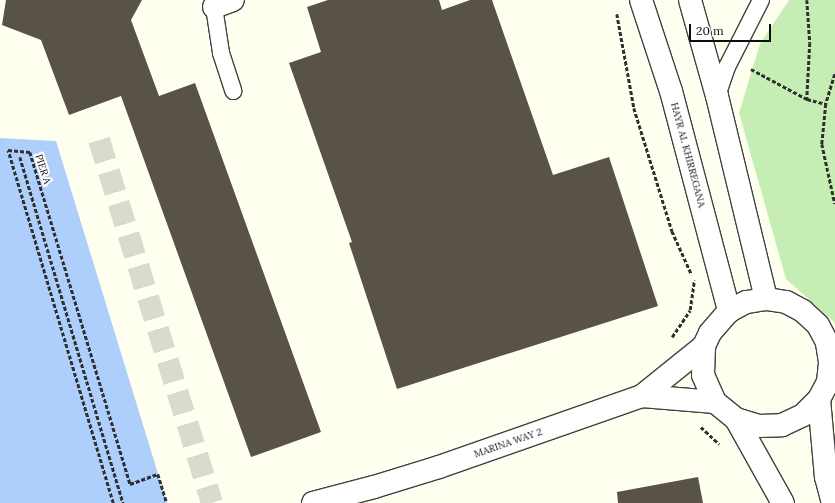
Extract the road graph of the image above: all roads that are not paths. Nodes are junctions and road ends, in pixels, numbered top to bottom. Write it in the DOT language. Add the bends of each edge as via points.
graph roads {
  1 [pos="640,0"];
  2 [pos="690,0"];
  3 [pos="761,0"];
  4 [pos="224,3"];
  5 [pos="233,91"];
  6 [pos="717,96"];
  7 [pos="766,299"];
  8 [pos="729,311"];
  9 [pos="826,326"];
  10 [pos="704,346"];
  11 [pos="827,386"];
  12 [pos="642,396"];
  13 [pos="716,402"];
  14 [pos="736,419"];
  15 [pos="313,503"];
  16 [pos="783,503"];
  17 [pos="833,503"];
  1 -- 8 [label="street, HAYR AL KHIRREGANA" via="671,91"];
  2 -- 6 [label="street"];
  3 -- 6 [label="lane" via="731,58"];
  4 -- 5 [label="lane" via="221,54"];
  6 -- 7 [label="street"];
  7 -- 8 [label="street" via="746,302"];
  7 -- 9 [label="street" via="786,302"];
  8 -- 10 [label="street" via="714,327"];
  9 -- 11 [label="street" via="830,362"];
  10 -- 12 [label="street, MARINA WAY 2"];
  10 -- 13 [label="street" via="703,375"];
  11 -- 14 [label="street" via="803,415 782,425 758,426"];
  11 -- 17 [label="street" via="826,477"];
  12 -- 13 [label="street, MARINA WAY 2"];
  12 -- 15 [label="street, MARINA WAY 2" via="440,467"];
  13 -- 14 [label="street"];
  14 -- 16 [label="street"];
}
